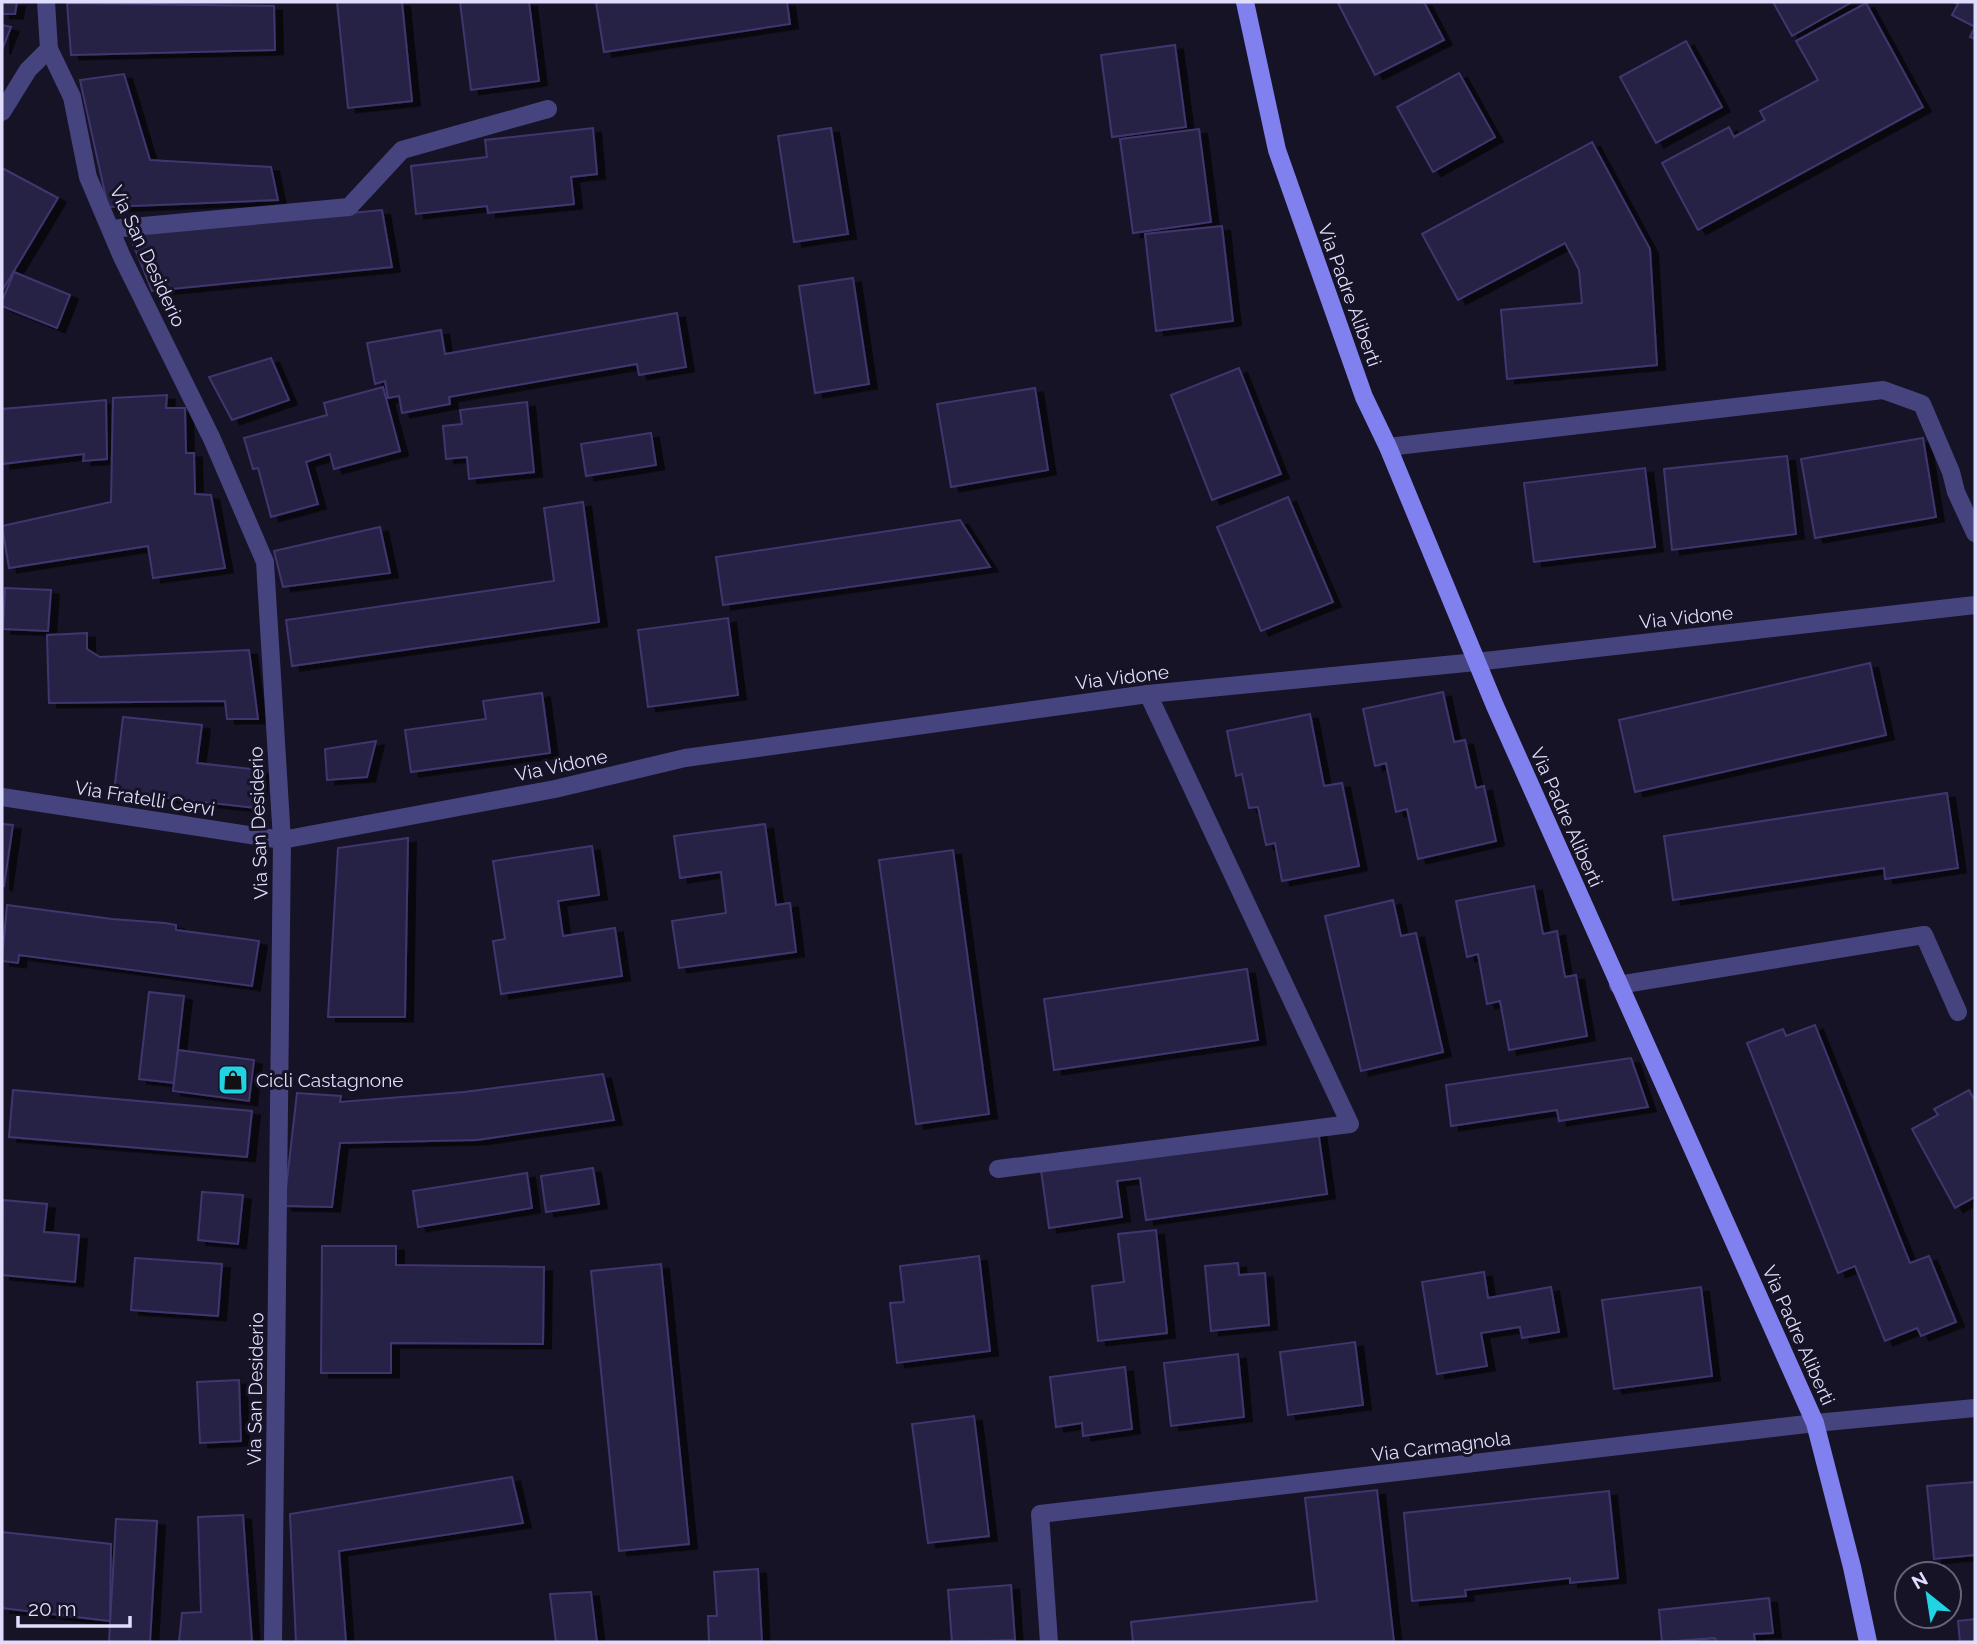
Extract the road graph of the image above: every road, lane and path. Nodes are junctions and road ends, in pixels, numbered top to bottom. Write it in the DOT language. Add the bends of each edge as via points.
graph roads {
  1 [pos="46,2"];
  2 [pos="1245,2"];
  3 [pos="49,49"];
  4 [pos="548,109"];
  5 [pos="2,112"];
  6 [pos="111,229"];
  7 [pos="1388,447"];
  8 [pos="1975,533"];
  9 [pos="1975,606"];
  10 [pos="1476,662"];
  11 [pos="1148,694"];
  12 [pos="2,797"];
  13 [pos="282,840"];
  14 [pos="1618,985"];
  15 [pos="1958,1012"];
  16 [pos="998,1169"];
  17 [pos="1975,1408"];
  18 [pos="1815,1423"];
  19 [pos="273,1642"];
  20 [pos="1049,1642"];
  21 [pos="1868,1642"];
  1 -- 3 [label="street"];
  2 -- 7 [label="street, Via Padre Aliberti" via="1277,150 1364,397"];
  3 -- 5 [label="street" via="28,70"];
  3 -- 6 [label="street, Via San Desiderio" via="72,97 88,177"];
  4 -- 6 [label="street" via="402,150 349,207"];
  6 -- 13 [label="street, Via San Desiderio" via="212,439 265,562"];
  7 -- 8 [label="street" via="1883,390 1922,404"];
  7 -- 10 [label="street, Via Padre Aliberti"];
  9 -- 10 [label="street, Via Vidone"];
  10 -- 11 [label="street, Via Vidone"];
  10 -- 14 [label="street, Via Padre Aliberti"];
  11 -- 13 [label="street, Via Vidone" via="685,758 555,789"];
  11 -- 16 [label="street" via="1350,1124"];
  12 -- 13 [label="street, Via Fratelli Cervi"];
  13 -- 19 [label="street, Via San Desiderio"];
  14 -- 15 [label="street" via="1924,935"];
  14 -- 18 [label="street, Via Padre Aliberti"];
  17 -- 18 [label="street, Via Carmagnola"];
  18 -- 20 [label="street, Via Carmagnola" via="1040,1514"];
  18 -- 21 [label="street, Via Padre Aliberti"];
}
